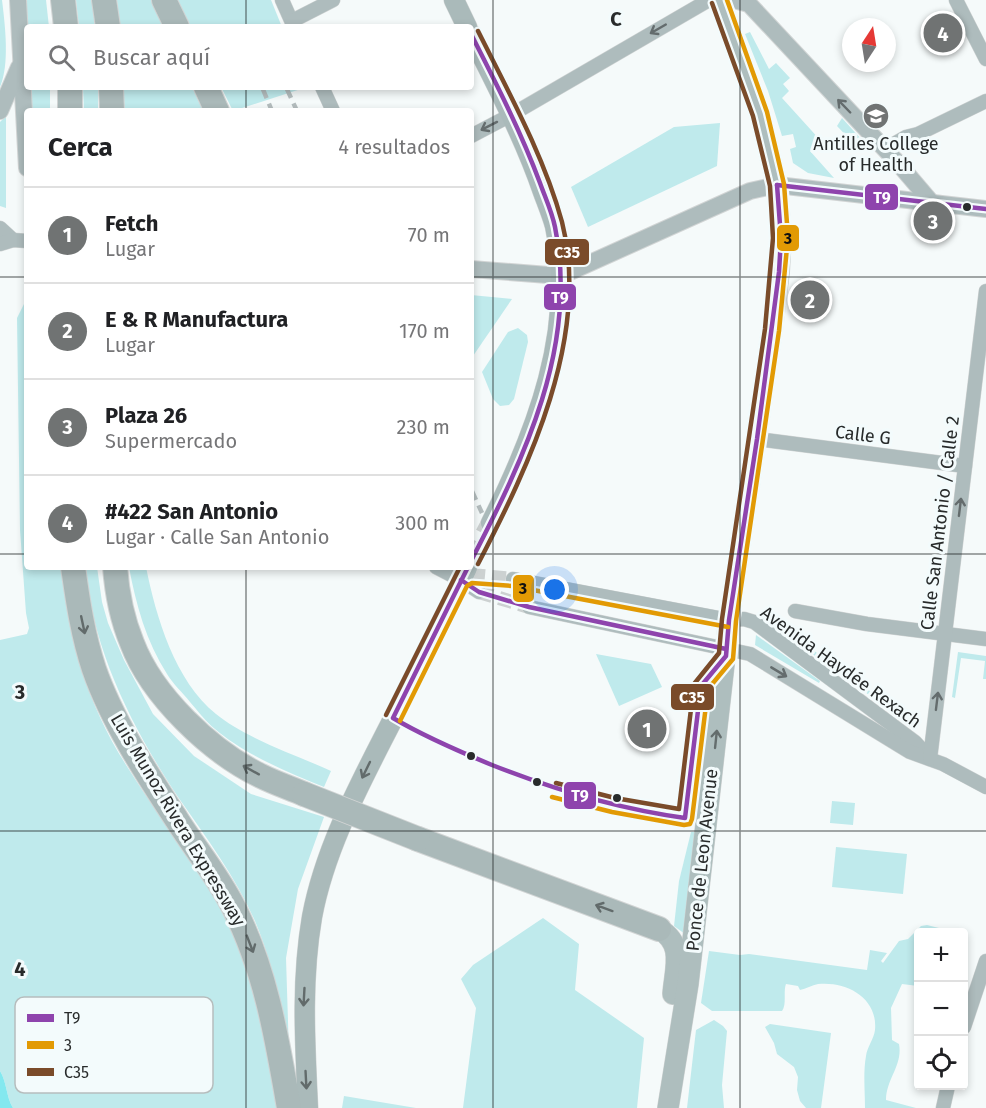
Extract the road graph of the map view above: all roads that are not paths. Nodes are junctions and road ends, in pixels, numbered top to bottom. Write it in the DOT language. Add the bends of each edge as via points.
graph roads {
  1 [pos="18,0"];
  2 [pos="63,0"];
  3 [pos="104,0"];
  4 [pos="164,0"];
  5 [pos="282,0"];
  6 [pos="333,0"];
  7 [pos="454,0"];
  8 [pos="709,0"];
  9 [pos="719,0"];
  10 [pos="735,0"];
  11 [pos="956,0"];
  12 [pos="66,24"];
  13 [pos="108,24"];
  14 [pos="176,24"];
  15 [pos="293,24"];
  16 [pos="466,24"];
  17 [pos="474,40"];
  18 [pos="986,59"];
  19 [pos="21,63"];
  20 [pos="70,90"];
  21 [pos="111,90"];
  22 [pos="207,90"];
  23 [pos="323,90"];
  24 [pos="986,101"];
  25 [pos="70,108"];
  26 [pos="112,108"];
  27 [pos="216,108"];
  28 [pos="332,108"];
  29 [pos="0,111"];
  30 [pos="511,115"];
  31 [pos="24,116"];
  32 [pos="474,134"];
  33 [pos="885,149"];
  34 [pos="777,185"];
  35 [pos="932,203"];
  36 [pos="986,209"];
  37 [pos="0,228"];
  38 [pos="13,242"];
  39 [pos="474,269"];
  40 [pos="561,276"];
  41 [pos="986,291"];
  42 [pos="757,440"];
  43 [pos="965,466"];
  44 [pos="491,523"];
  45 [pos="73,570"];
  46 [pos="115,570"];
  47 [pos="449,570"];
  48 [pos="467,574"];
  49 [pos="513,579"];
  50 [pos="478,592"];
  51 [pos="529,607"];
  52 [pos="795,611"];
  53 [pos="729,620"];
  54 [pos="944,634"];
  55 [pos="986,639"];
  56 [pos="726,649"];
  57 [pos="930,759"];
  58 [pos="986,787"];
  59 [pos="659,928"];
  60 [pos="986,961"];
  61 [pos="968,1013"];
  62 [pos="947,1090"];
  63 [pos="668,1107"];
  64 [pos="289,1108"];
  65 [pos="308,1108"];
  66 [pos="943,1108"];
  1 -- 19 [label="street"];
  2 -- 12 [label="highway"];
  3 -- 13 [label="highway"];
  4 -- 14 [label="highway"];
  5 -- 15 [label="street"];
  6 -- 15 [label="street"];
  7 -- 16 [label="main road"];
  8 -- 30 [label="street, one-way"];
  9 -- 34 [label="main road, Ponce de Leon Avenue" via="760,114"];
  33 -- 10 [label="street, one-way" via="749,4"];
  11 -- 18 [label="street"];
  17 -- 30 [label="main road"];
  19 -- 29 [label="street"];
  19 -- 31 [label="street"];
  20 -- 25 [label="highway"];
  21 -- 26 [label="highway"];
  22 -- 27 [label="highway"];
  23 -- 28 [label="street"];
  24 -- 33 [label="street"];
  30 -- 32 [label="street, one-way"];
  30 -- 40 [label="main road" via="555,225"];
  33 -- 35 [label="street"];
  34 -- 35 [label="street"];
  34 -- 40 [label="street" via="750,191"];
  34 -- 42 [label="main road, Ponce de Leon Avenue" via="779,272"];
  35 -- 36 [label="street"];
  37 -- 38 [label="street"];
  39 -- 40 [label="street"];
  40 -- 44 [label="main road" via="556,349 541,403 518,468"];
  41 -- 43 [label="street, Calle San Antonio / Calle 2"];
  42 -- 43 [label="street, Calle G"];
  42 -- 53 [label="main road, Ponce de Leon Avenue"];
  54 -- 43 [label="street, Calle San Antonio / Calle 2, one-way"];
  45 -- 64 [label="highway, Luis Munoz Rivera Expressway, one-way" via="86,641 115,716 178,822 217,878 251,944 268,995"];
  59 -- 46 [label="highway, one-way, bridge" via="418,839 262,777 239,764 177,713 142,665 122,613"];
  47 -- 48 [label="street"];
  48 -- 50 [label="street"];
  48 -- 65 [label="main road, one-way" via="358,787 322,877 306,963"];
  49 -- 53 [label="street, Avenida Haydée Rexach"];
  51 -- 56 [label="street, Avenida Haydée Rexach"];
  52 -- 54 [label="street"];
  53 -- 56 [label="main road, Ponce de Leon Avenue"];
  53 -- 57 [label="street, Avenida Haydée Rexach" via="754,622 915,742"];
  54 -- 55 [label="street"];
  57 -- 54 [label="street, Calle San Antonio / Calle 2, one-way"];
  56 -- 57 [label="street, Avenida Haydée Rexach, one-way" via="750,654 910,752"];
  63 -- 56 [label="main road, Ponce de Leon Avenue, one-way" via="688,984"];
  57 -- 58 [label="street, Avenida Haydée Rexach"];
  59 -- 63 [label="main road, Ponce de Leon Avenue" via="674,941 677,954 667,1060"];
  60 -- 61 [label="street"];
  62 -- 66 [label="street"];
}
